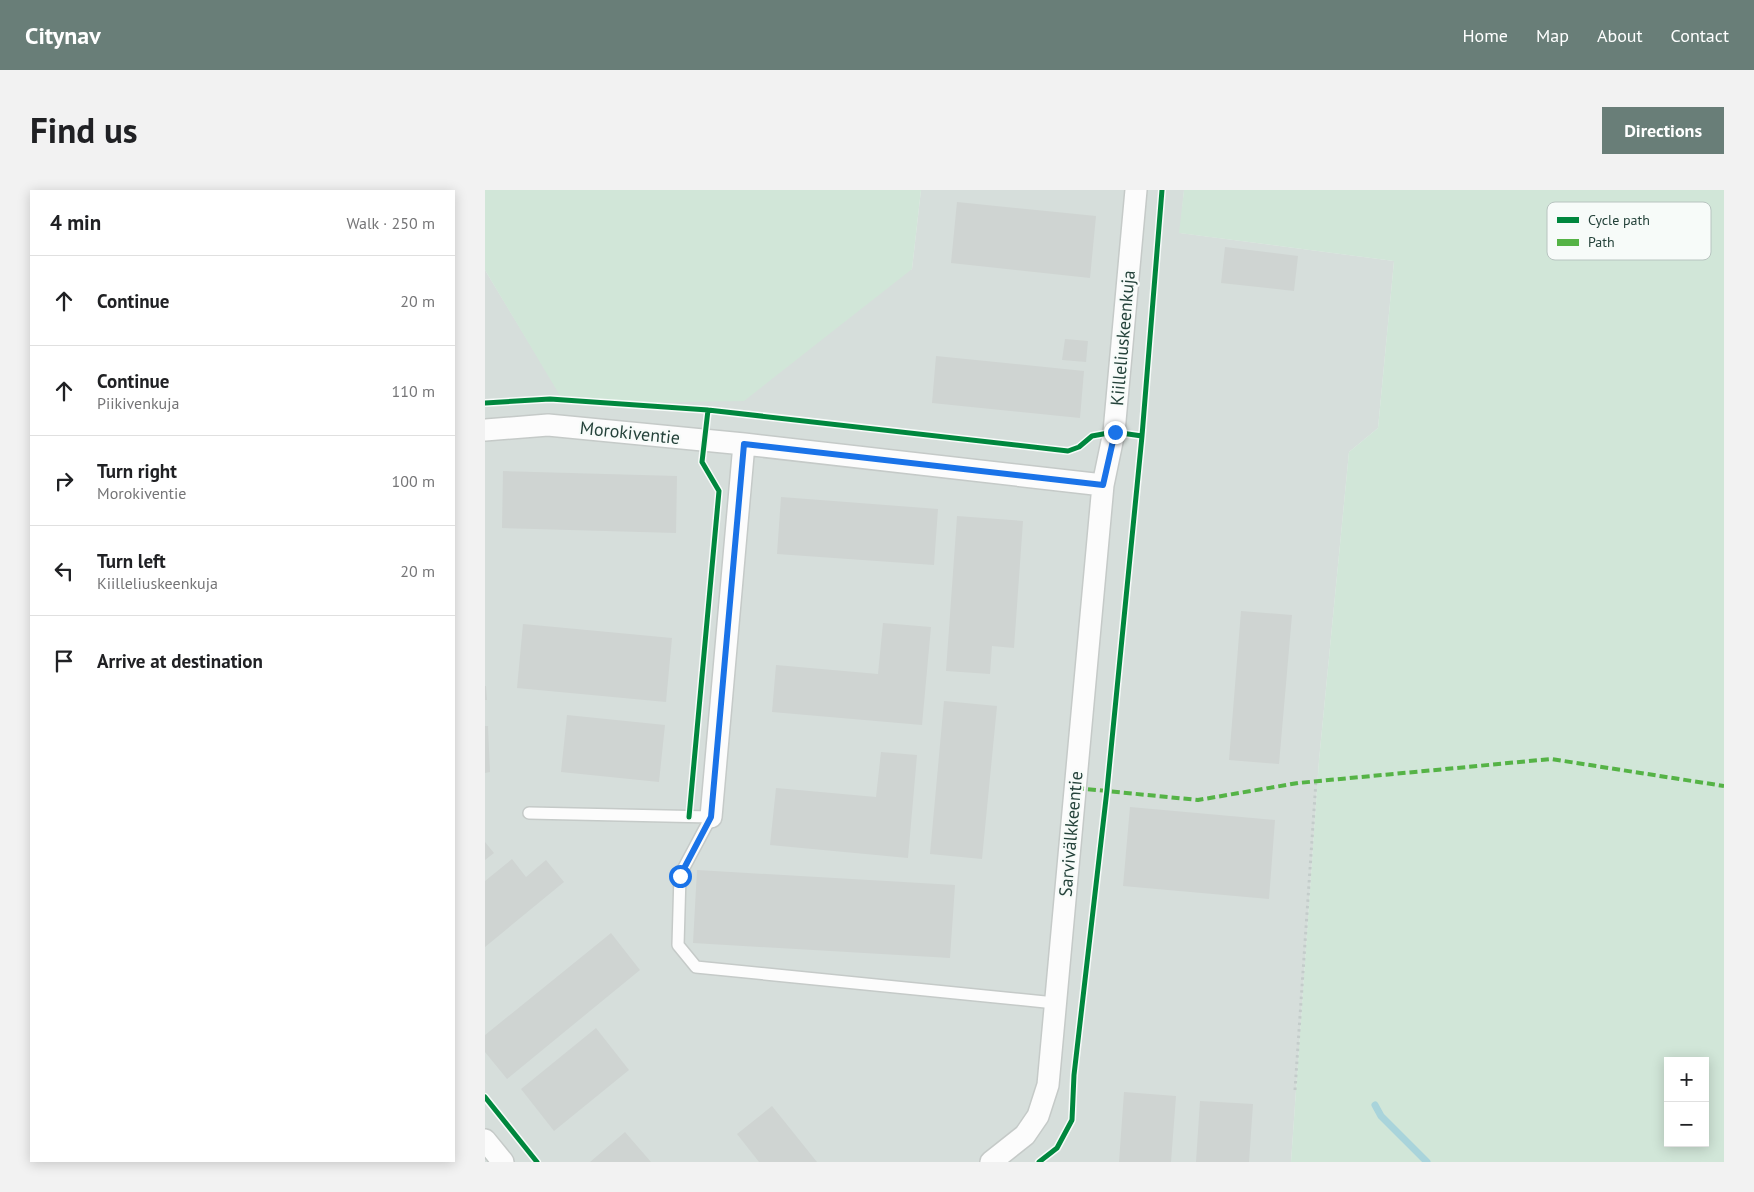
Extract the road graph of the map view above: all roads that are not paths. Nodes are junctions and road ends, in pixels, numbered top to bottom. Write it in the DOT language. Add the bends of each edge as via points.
graph roads {
  1 [pos="1136,190"];
  2 [pos="485,430"];
  3 [pos="744,444"];
  4 [pos="1103,485"];
  5 [pos="529,814"];
  6 [pos="711,817"];
  7 [pos="1055,1003"];
  8 [pos="485,1140"];
  9 [pos="503,1162"];
  10 [pos="991,1162"];
  1 -- 4 [label="street, Kiilleliuskeenkuja" via="1115,432"];
  2 -- 3 [label="street, Morokiventie" via="548,425"];
  3 -- 4 [label="street, Morokiventie"];
  3 -- 6 [label="street"];
  4 -- 7 [label="street, Sarvivälkkeentie"];
  5 -- 6 [label="lane"];
  6 -- 7 [label="lane" via="680,876 678,945 696,967"];
  7 -- 10 [label="street, Sarvivälkkeentie" via="1047,1085 1038,1116 1025,1135"];
  8 -- 9 [label="street"];
}
